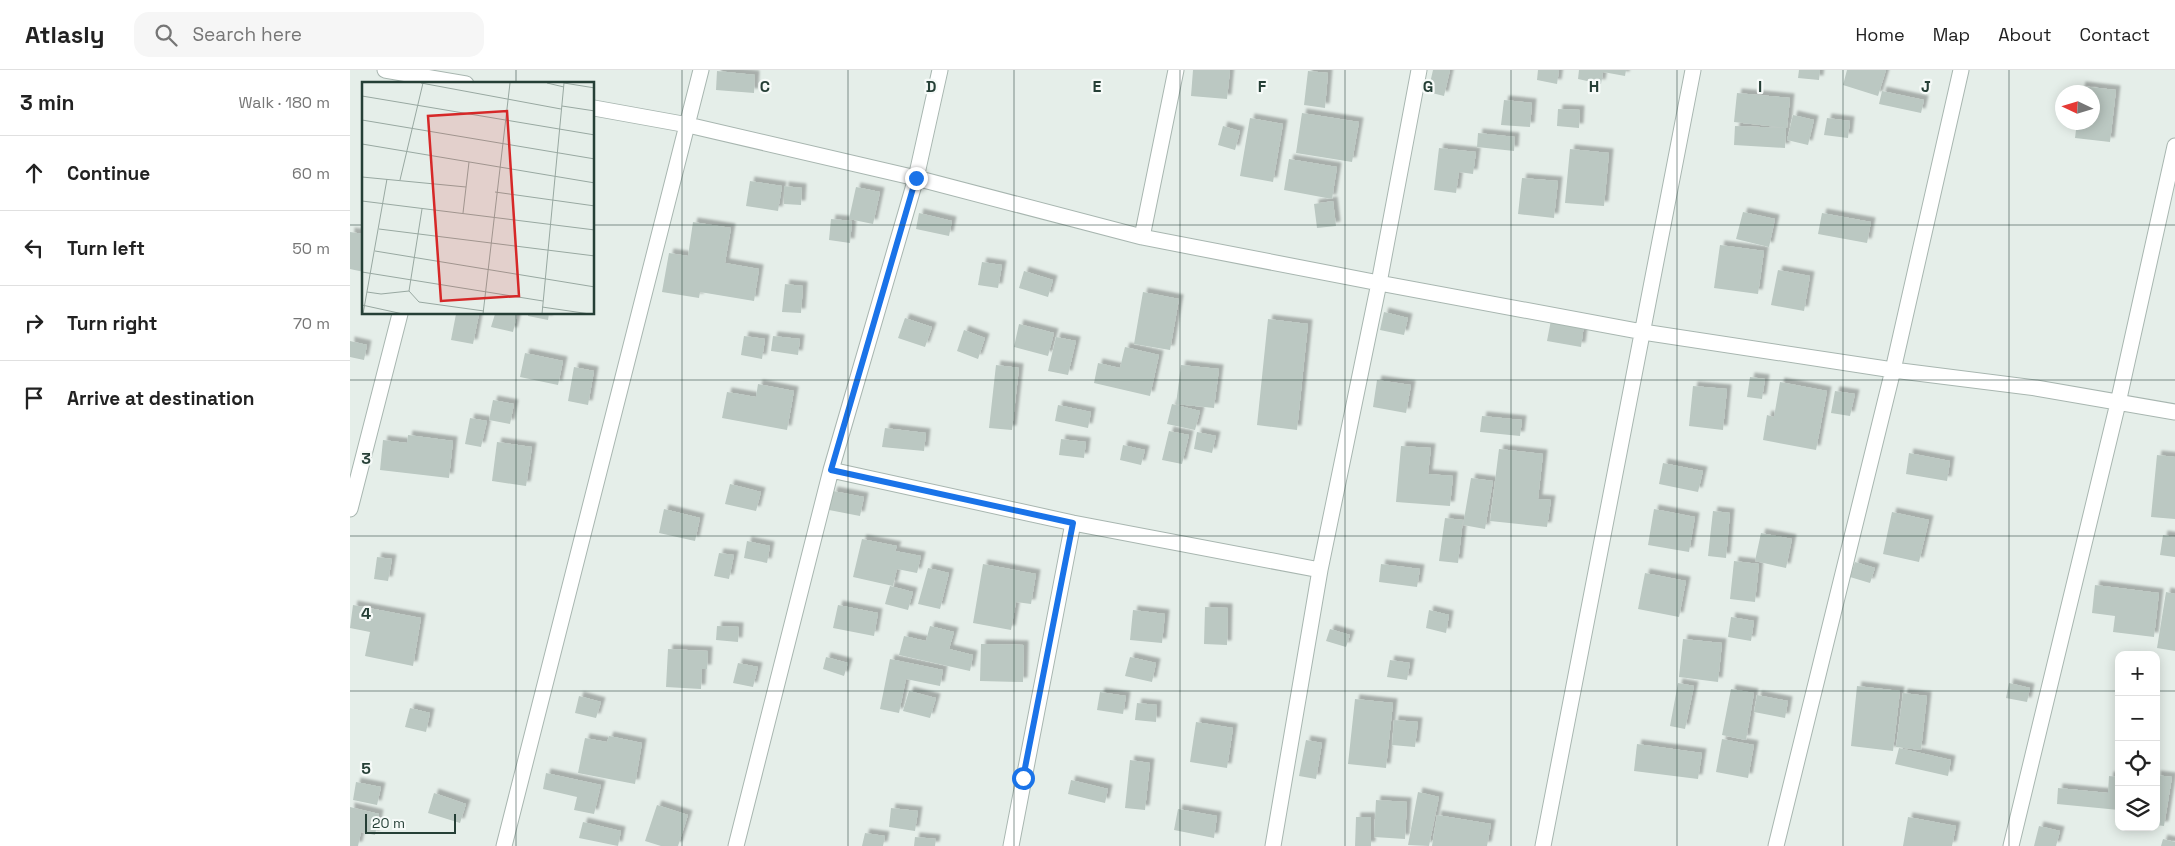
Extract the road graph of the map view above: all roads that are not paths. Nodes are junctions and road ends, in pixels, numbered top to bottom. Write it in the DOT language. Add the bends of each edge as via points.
graph roads {
  1 [pos="386,70"];
  2 [pos="701,70"];
  3 [pos="940,70"];
  4 [pos="1176,70"];
  5 [pos="1419,70"];
  6 [pos="1693,70"];
  7 [pos="1960,70"];
  8 [pos="462,80"];
  9 [pos="595,108"];
  10 [pos="688,126"];
  11 [pos="2175,146"];
  12 [pos="916,178"];
  13 [pos="1142,237"];
  14 [pos="1379,284"];
  15 [pos="400,315"];
  16 [pos="1643,332"];
  17 [pos="1893,370"];
  18 [pos="2118,402"];
  19 [pos="2175,412"];
  20 [pos="831,470"];
  21 [pos="350,509"];
  22 [pos="1073,523"];
  23 [pos="1320,570"];
  24 [pos="504,846"];
  25 [pos="736,846"];
  26 [pos="1011,846"];
  27 [pos="1273,846"];
  28 [pos="1543,846"];
  29 [pos="1776,846"];
  30 [pos="2011,846"];
  1 -- 8 [label="street"];
  2 -- 10 [label="street"];
  3 -- 12 [label="street"];
  4 -- 13 [label="street"];
  5 -- 14 [label="street"];
  6 -- 16 [label="street"];
  7 -- 17 [label="street"];
  9 -- 10 [label="street"];
  10 -- 12 [label="street"];
  10 -- 24 [label="street"];
  11 -- 18 [label="street"];
  12 -- 13 [label="street"];
  12 -- 20 [label="street"];
  13 -- 14 [label="street"];
  14 -- 16 [label="street"];
  14 -- 23 [label="street"];
  15 -- 21 [label="street"];
  16 -- 17 [label="street"];
  16 -- 28 [label="street"];
  17 -- 18 [label="street"];
  17 -- 29 [label="street"];
  18 -- 19 [label="street"];
  18 -- 30 [label="street"];
  20 -- 22 [label="street"];
  20 -- 25 [label="street"];
  22 -- 23 [label="street"];
  22 -- 26 [label="street"];
  23 -- 27 [label="street"];
}
